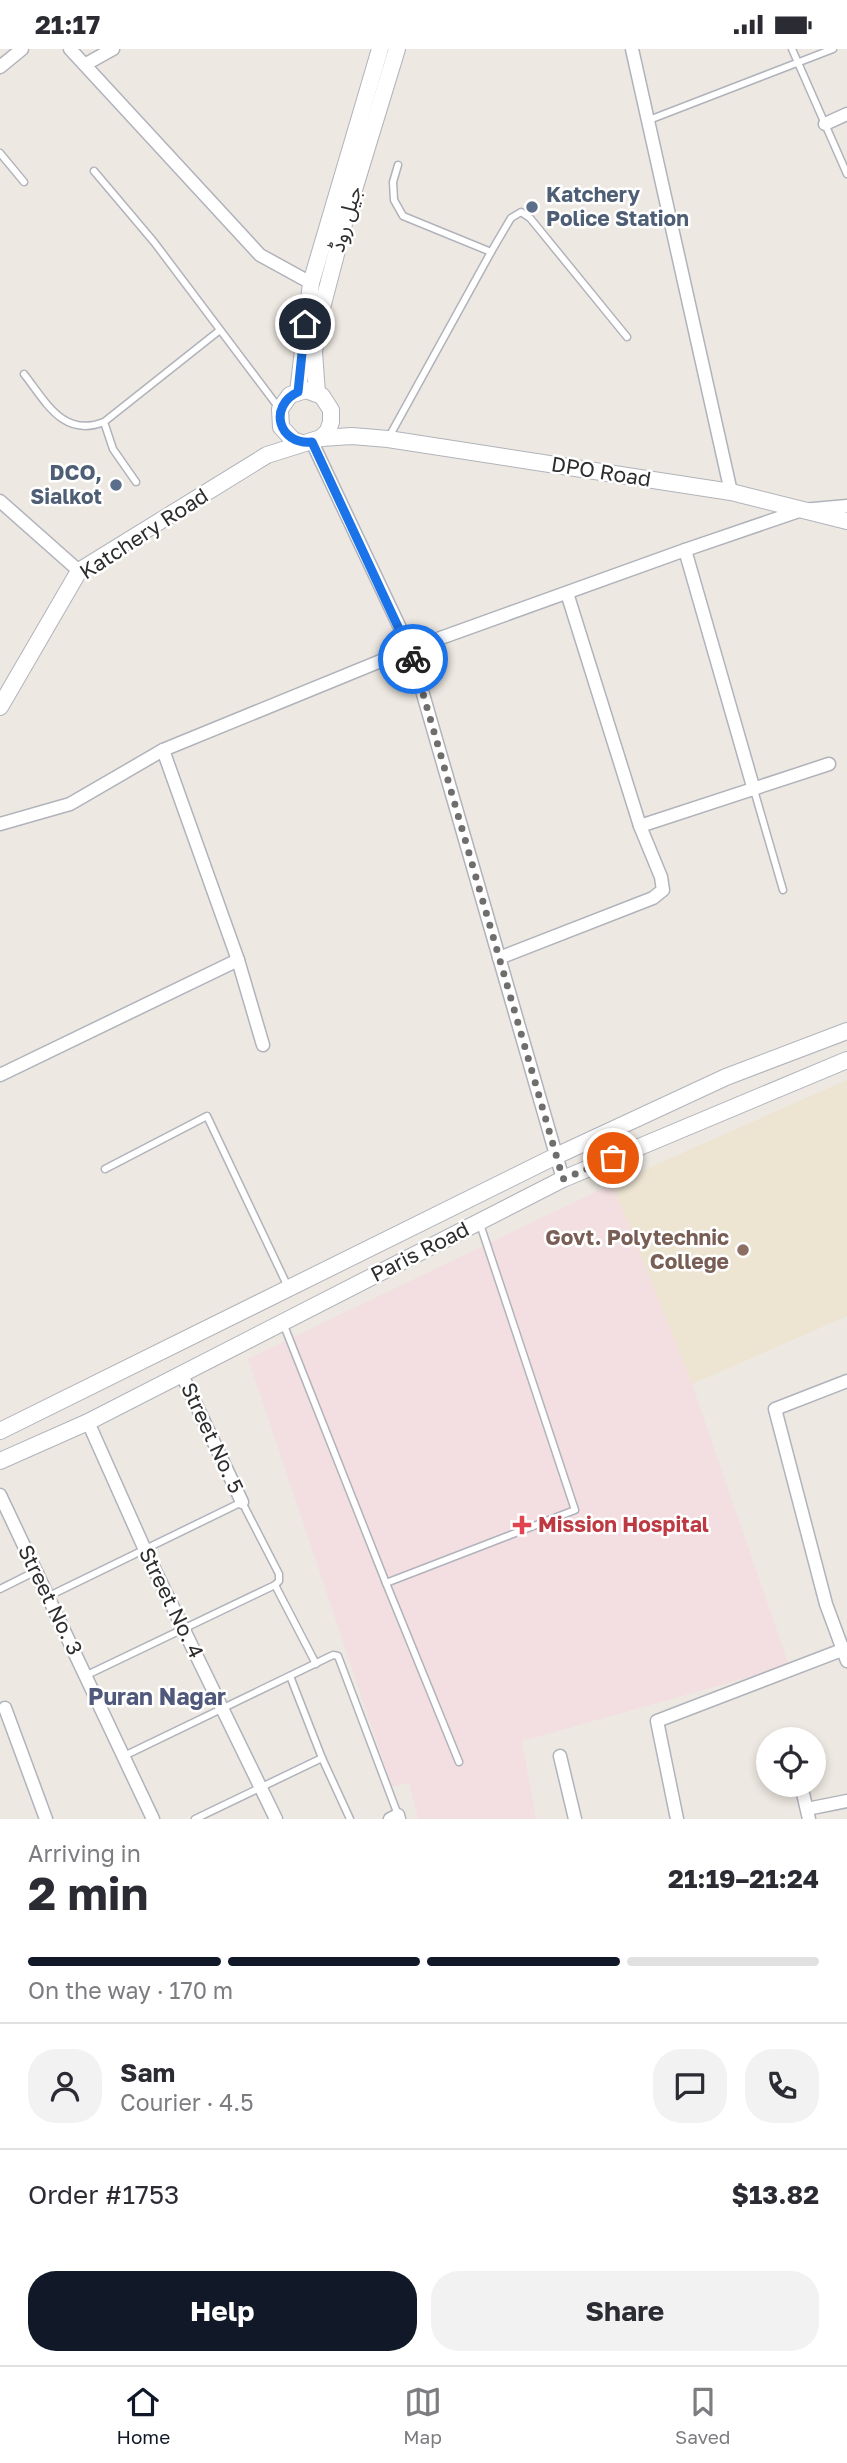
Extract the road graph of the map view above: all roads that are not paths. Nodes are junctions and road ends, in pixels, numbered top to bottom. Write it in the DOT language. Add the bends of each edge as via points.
graph roads {
  1 [pos="22,49"];
  2 [pos="71,49"];
  3 [pos="113,49"];
  4 [pos="380,49"];
  5 [pos="397,49"];
  6 [pos="632,49"];
  7 [pos="792,49"];
  8 [pos="833,49"];
  9 [pos="86,64"];
  10 [pos="798,64"];
  11 [pos="0,67"];
  12 [pos="847,114"];
  13 [pos="647,121"];
  14 [pos="825,124"];
  15 [pos="0,153"];
  16 [pos="398,165"];
  17 [pos="94,171"];
  18 [pos="847,174"];
  19 [pos="24,182"];
  20 [pos="491,252"];
  21 [pos="311,283"];
  22 [pos="219,330"];
  23 [pos="627,337"];
  24 [pos="24,374"];
  25 [pos="298,392"];
  26 [pos="317,393"];
  27 [pos="280,409"];
  28 [pos="332,416"];
  29 [pos="104,422"];
  30 [pos="286,434"];
  31 [pos="352,436"];
  32 [pos="388,439"];
  33 [pos="312,441"];
  34 [pos="267,454"];
  35 [pos="136,482"];
  36 [pos="731,492"];
  37 [pos="0,501"];
  38 [pos="847,506"];
  39 [pos="802,510"];
  40 [pos="847,521"];
  41 [pos="685,550"];
  42 [pos="79,571"];
  43 [pos="567,593"];
  44 [pos="410,649"];
  45 [pos="0,707"];
  46 [pos="163,751"];
  47 [pos="829,764"];
  48 [pos="754,790"];
  49 [pos="0,824"];
  50 [pos="640,826"];
  51 [pos="783,890"];
  52 [pos="499,958"];
  53 [pos="238,960"];
  54 [pos="847,1031"];
  55 [pos="263,1045"];
  56 [pos="847,1060"];
  57 [pos="0,1075"];
  58 [pos="726,1077"];
  59 [pos="736,1106"];
  60 [pos="556,1156"];
  61 [pos="105,1169"];
  62 [pos="563,1179"];
  63 [pos="479,1223"];
  64 [pos="289,1289"];
  65 [pos="283,1321"];
  66 [pos="182,1375"];
  67 [pos="847,1381"];
  68 [pos="88,1422"];
  69 [pos="0,1431"];
  70 [pos="0,1461"];
  71 [pos="0,1495"];
  72 [pos="242,1502"];
  73 [pos="145,1550"];
  74 [pos="36,1571"];
  75 [pos="386,1583"];
  76 [pos="275,1585"];
  77 [pos="0,1589"];
  78 [pos="49,1596"];
  79 [pos="184,1627"];
  80 [pos="846,1653"];
  81 [pos="316,1664"];
  82 [pos="87,1675"];
  83 [pos="290,1677"];
  84 [pos="2,1709"];
  85 [pos="222,1709"];
  86 [pos="124,1756"];
  87 [pos="560,1756"];
  88 [pos="322,1758"];
  89 [pos="459,1762"];
  90 [pos="259,1789"];
  91 [pos="847,1801"];
  92 [pos="808,1814"];
  93 [pos="42,1818"];
  94 [pos="396,1818"];
  95 [pos="153,1819"];
  96 [pos="195,1819"];
  97 [pos="276,1819"];
  98 [pos="351,1819"];
  99 [pos="575,1819"];
  100 [pos="677,1819"];
  1 -- 11 [label="street"];
  2 -- 9 [label="street"];
  3 -- 9 [label="street"];
  4 -- 21 [label="main road"];
  5 -- 26 [label="main road, جیل روڈ" via="317,327"];
  6 -- 13 [label="street"];
  7 -- 10 [label="lane"];
  8 -- 10 [label="lane"];
  9 -- 21 [label="street" via="260,255"];
  10 -- 13 [label="lane"];
  10 -- 14 [label="lane"];
  12 -- 14 [label="street"];
  13 -- 36 [label="street"];
  14 -- 18 [label="lane"];
  15 -- 19 [label="lane"];
  16 -- 20 [label="lane" via="394,200 403,216"];
  17 -- 22 [label="lane"];
  20 -- 23 [label="lane" via="511,218 521,212"];
  20 -- 32 [label="lane"];
  21 -- 25 [label="main road"];
  22 -- 27 [label="lane"];
  22 -- 29 [label="lane"];
  24 -- 29 [label="lane" via="65,421 91,427"];
  25 -- 26 [label="main road"];
  25 -- 27 [label="main road"];
  26 -- 28 [label="main road"];
  27 -- 30 [label="main road"];
  28 -- 31 [label="main road"];
  28 -- 33 [label="main road" via="328,431"];
  29 -- 35 [label="lane" via="113,449"];
  30 -- 33 [label="main road" via="293,440"];
  30 -- 34 [label="main road"];
  31 -- 32 [label="main road, DPO Road"];
  31 -- 33 [label="main road, DPO Road"];
  32 -- 36 [label="main road, DPO Road"];
  33 -- 34 [label="main road, DPO Road"];
  33 -- 44 [label="street"];
  34 -- 42 [label="main road, Katchery Road"];
  36 -- 39 [label="main road, DPO Road"];
  37 -- 42 [label="street"];
  38 -- 39 [label="street"];
  39 -- 40 [label="main road, DPO Road"];
  39 -- 41 [label="street"];
  41 -- 43 [label="street"];
  41 -- 48 [label="street"];
  42 -- 45 [label="main road, Katchery Road"];
  43 -- 44 [label="street"];
  43 -- 50 [label="street"];
  44 -- 46 [label="street"];
  44 -- 52 [label="street"];
  46 -- 49 [label="street" via="70,804"];
  46 -- 53 [label="street"];
  47 -- 48 [label="street"];
  48 -- 50 [label="street"];
  48 -- 51 [label="lane"];
  50 -- 52 [label="street" via="661,877 659,895"];
  52 -- 60 [label="street"];
  53 -- 55 [label="street"];
  53 -- 57 [label="street"];
  54 -- 58 [label="main road, Paris Road"];
  56 -- 59 [label="main road, Paris Road"];
  58 -- 59 [label="main road"];
  58 -- 60 [label="main road, Paris Road"];
  59 -- 62 [label="main road, Paris Road"];
  60 -- 62 [label="street"];
  60 -- 64 [label="main road, Paris Road"];
  61 -- 64 [label="lane" via="207,1116"];
  62 -- 63 [label="main road, Paris Road"];
  63 -- 65 [label="main road, Paris Road"];
  63 -- 75 [label="lane" via="575,1510"];
  64 -- 69 [label="main road, Paris Road"];
  65 -- 66 [label="main road, Paris Road"];
  65 -- 75 [label="lane"];
  66 -- 68 [label="main road, Paris Road"];
  66 -- 72 [label="street, Street No. 5"];
  67 -- 80 [label="street" via="775,1409 827,1604"];
  68 -- 70 [label="main road, Paris Road"];
  68 -- 73 [label="street, Street No. 4"];
  71 -- 74 [label="street, Street No. 3"];
  72 -- 73 [label="lane"];
  72 -- 76 [label="lane" via="279,1574"];
  73 -- 78 [label="lane"];
  73 -- 79 [label="street, Street No. 4"];
  74 -- 77 [label="lane"];
  74 -- 78 [label="street, Street No. 3"];
  75 -- 89 [label="lane"];
  76 -- 79 [label="lane"];
  76 -- 81 [label="lane"];
  78 -- 82 [label="street, Street No. 3"];
  79 -- 82 [label="lane"];
  79 -- 85 [label="street, Street No. 4"];
  80 -- 100 [label="street" via="657,1721"];
  81 -- 83 [label="lane"];
  81 -- 94 [label="lane" via="333,1655 342,1661"];
  82 -- 86 [label="street, Street No. 3"];
  83 -- 85 [label="lane"];
  83 -- 88 [label="lane"];
  84 -- 93 [label="street"];
  85 -- 86 [label="lane"];
  85 -- 90 [label="street, Street No. 4"];
  86 -- 95 [label="street, Street No. 3"];
  87 -- 99 [label="street"];
  88 -- 90 [label="lane"];
  88 -- 98 [label="lane"];
  90 -- 96 [label="lane"];
  90 -- 97 [label="street, Street No. 4"];
  91 -- 92 [label="street"];
}
